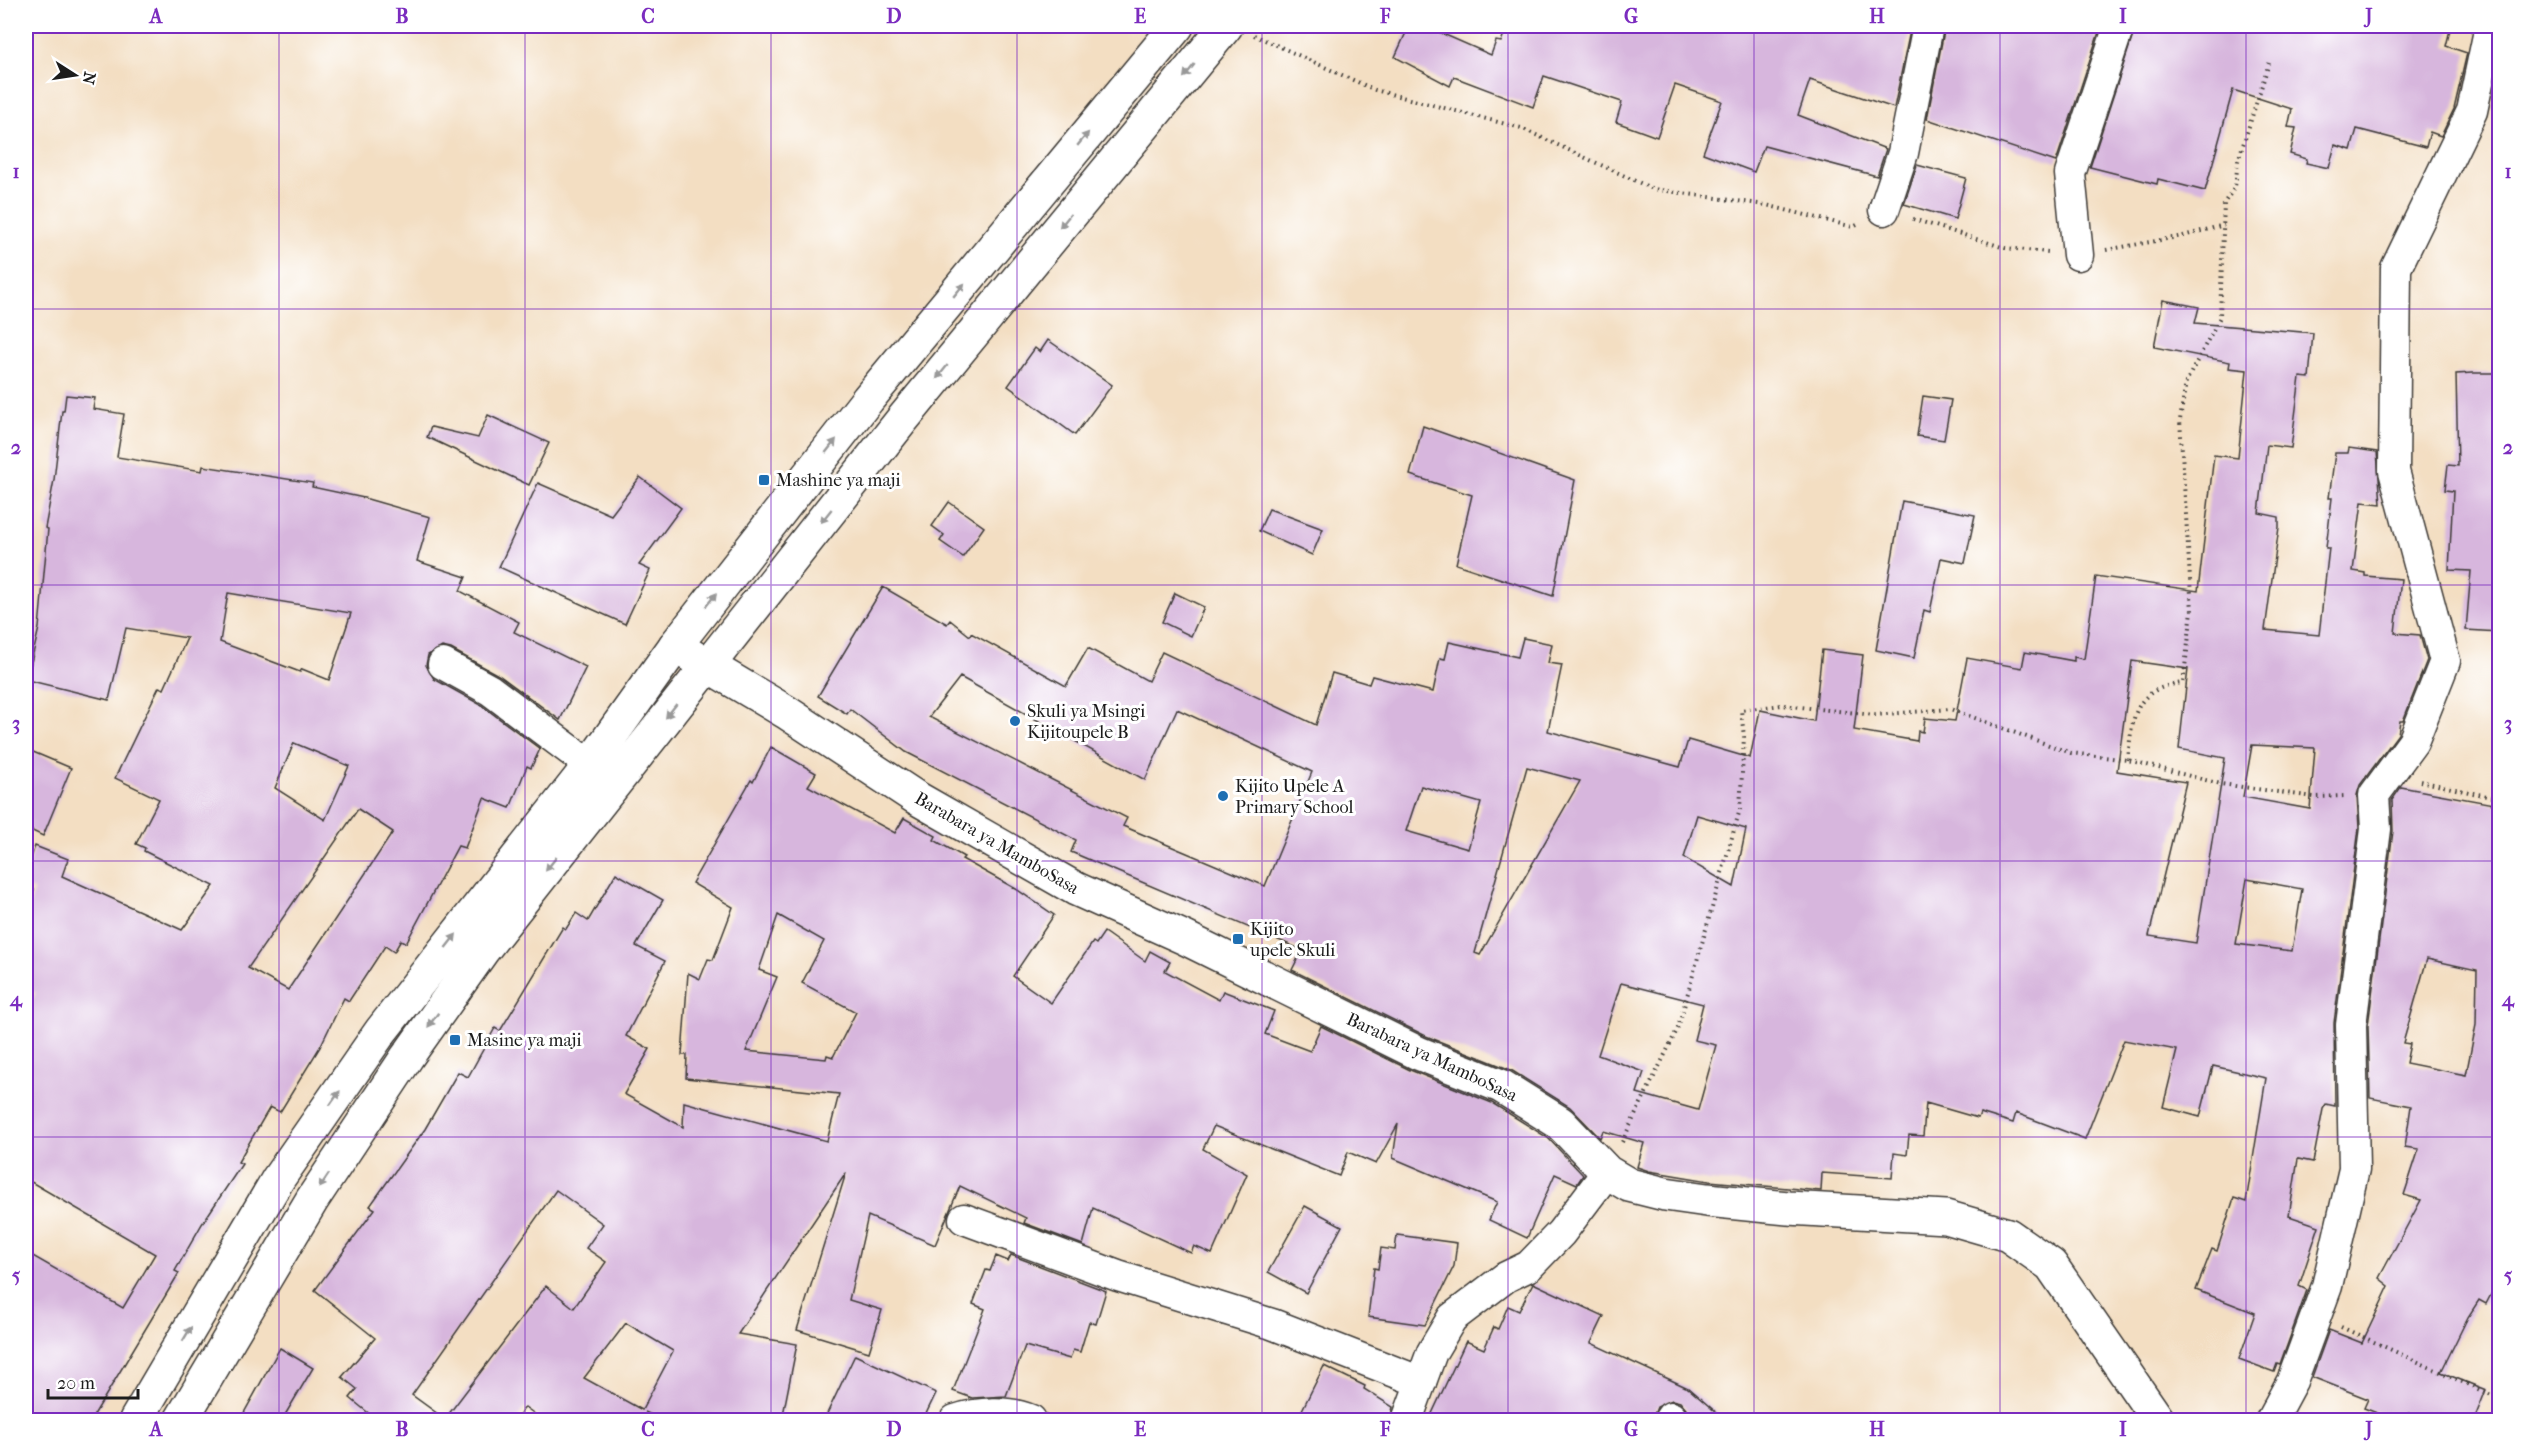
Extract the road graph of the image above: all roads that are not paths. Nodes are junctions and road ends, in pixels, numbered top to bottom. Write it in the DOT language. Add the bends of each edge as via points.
graph roads {
  1 [pos="1177,26"];
  2 [pos="1928,26"];
  3 [pos="2119,26"];
  4 [pos="2490,26"];
  5 [pos="1236,28"];
  6 [pos="1884,210"];
  7 [pos="2078,255"];
  8 [pos="675,646"];
  9 [pos="443,664"];
  10 [pos="708,665"];
  11 [pos="590,765"];
  12 [pos="1607,1172"];
  13 [pos="964,1219"];
  14 [pos="1421,1382"];
  15 [pos="136,1420"];
  16 [pos="181,1420"];
  17 [pos="955,1420"];
  18 [pos="1031,1420"];
  19 [pos="1407,1420"];
  20 [pos="2158,1420"];
  21 [pos="2271,1420"];
  8 -- 1 [label="main road, one-way" via="868,399"];
  2 -- 6 [label="street" via="1903,153"];
  3 -- 7 [label="street" via="2070,174"];
  4 -- 21 [label="street" via="2472,111 2396,268 2394,471 2445,661 2413,742 2374,795 2376,829 2351,1025 2354,1169 2327,1286 2292,1381"];
  5 -- 10 [label="main road, one-way" via="902,420"];
  8 -- 10 [label="main road, Barabara ya MamboSasa"];
  8 -- 11 [label="main road"];
  9 -- 11 [label="street" via="490,690"];
  10 -- 12 [label="main road, Barabara ya MamboSasa" via="915,796 1076,889 1418,1053 1501,1086 1560,1123"];
  10 -- 16 [label="main road, one-way" via="483,950 407,1057 312,1200"];
  15 -- 11 [label="main road, one-way" via="278,1179 368,1049"];
  12 -- 14 [label="street" via="1561,1233 1529,1266 1506,1277 1452,1318 1432,1352"];
  12 -- 20 [label="main road, Barabara ya MamboSasa" via="1629,1185 1665,1194 1788,1208 1946,1217 2008,1235 2051,1265"];
  13 -- 14 [label="street" via="1118,1276 1272,1324"];
  14 -- 19 [label="street"];
  17 -- 18 [label="street" via="995,1413"];
}
